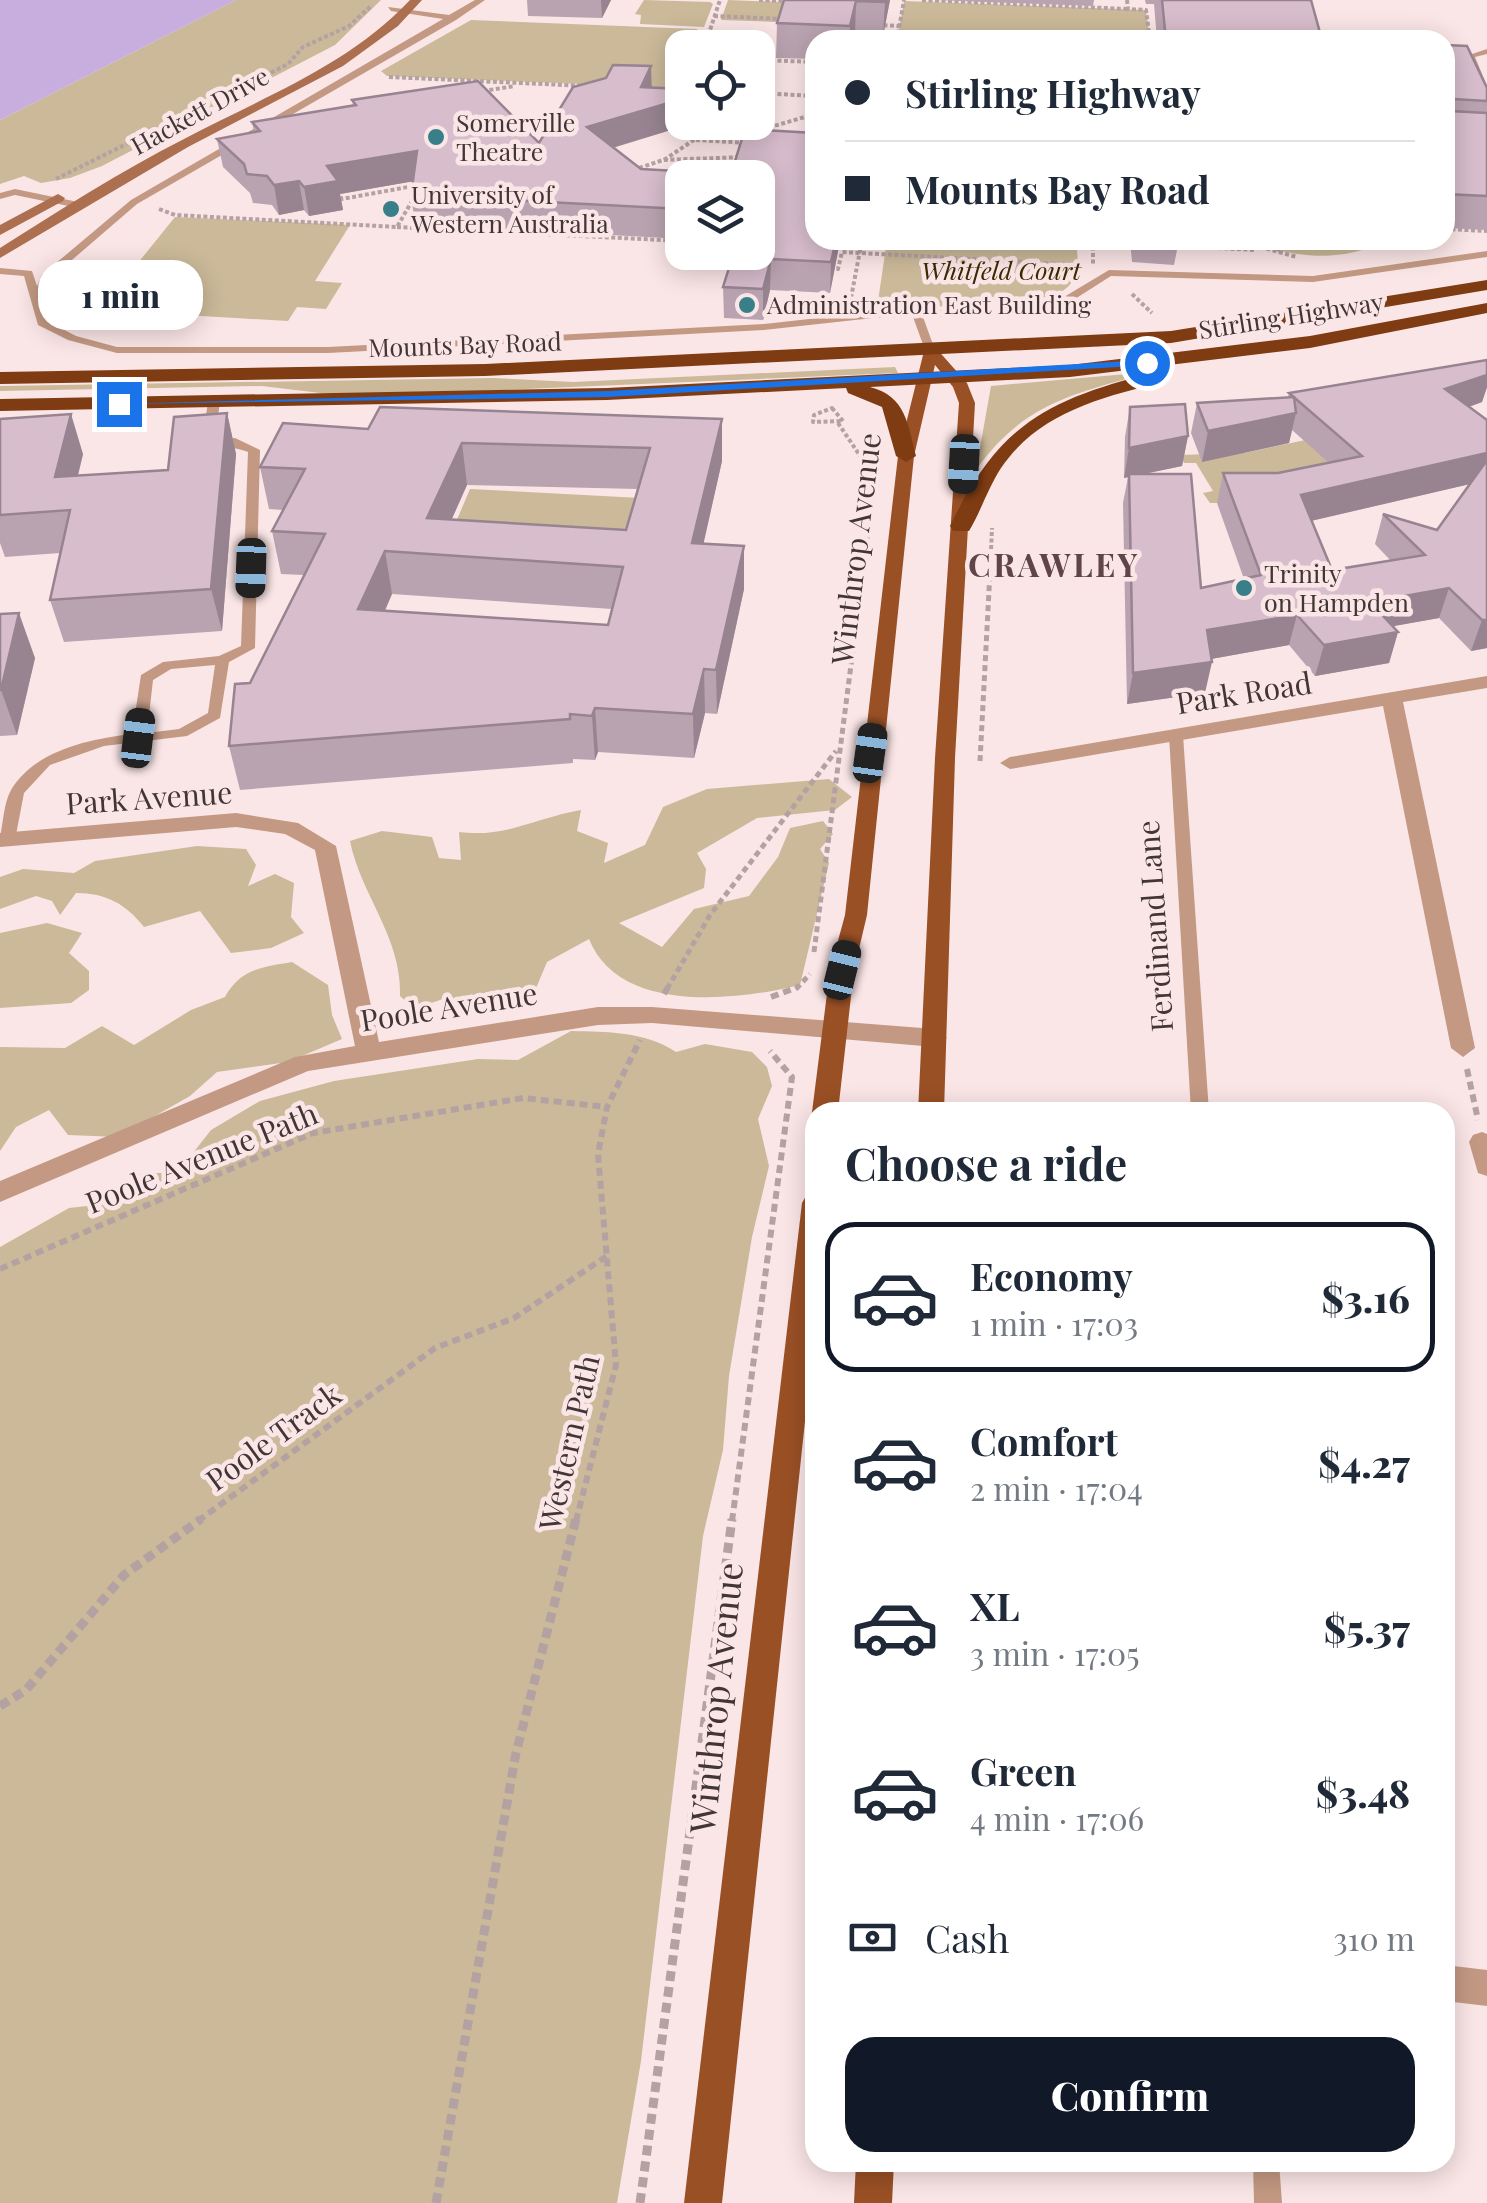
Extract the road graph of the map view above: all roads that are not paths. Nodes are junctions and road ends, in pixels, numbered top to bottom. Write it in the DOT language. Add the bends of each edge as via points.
graph roads {
  1 [pos="481,0"];
  2 [pos="403,5"];
  3 [pos="454,18"];
  4 [pos="1487,50"];
  5 [pos="1487,96"];
  6 [pos="0,196"];
  7 [pos="56,200"];
  8 [pos="78,205"];
  9 [pos="0,232"];
  10 [pos="0,254"];
  11 [pos="1487,254"];
  12 [pos="0,271"];
  13 [pos="1487,285"];
  14 [pos="36,300"];
  15 [pos="1487,308"];
  16 [pos="918,314"];
  17 [pos="1310,342"];
  18 [pos="930,350"];
  19 [pos="953,377"];
  20 [pos="0,378"];
  21 [pos="923,378"];
  22 [pos="818,384"];
  23 [pos="214,403"];
  24 [pos="0,405"];
  25 [pos="906,456"];
  26 [pos="960,526"];
  27 [pos="222,660"];
  28 [pos="1487,682"];
  29 [pos="1392,700"];
  30 [pos="1176,736"];
  31 [pos="138,738"];
  32 [pos="1010,763"];
  33 [pos="3,840"];
  34 [pos="834,1029"];
  35 [pos="934,1038"];
  36 [pos="1462,1048"];
  37 [pos="369,1054"];
  38 [pos="826,1102"];
  39 [pos="931,1102"];
  40 [pos="1199,1102"];
  41 [pos="0,1192"];
  42 [pos="805,1291"];
  43 [pos="1455,1984"];
  44 [pos="1487,1988"];
  45 [pos="875,2172"];
  46 [pos="1266,2172"];
  47 [pos="703,2203"];
  48 [pos="873,2203"];
  49 [pos="1268,2203"];
  1 -- 3 [label="lane"];
  2 -- 3 [label="lane"];
  2 -- 7 [label="main road, Hackett Drive" via="305,68"];
  2 -- 8 [label="main road, Hackett Drive" via="351,54"];
  3 -- 14 [label="lane" via="134,202 46,277"];
  4 -- 5 [label="lane" via="1470,56"];
  6 -- 7 [label="lane" via="16,192"];
  7 -- 8 [label="lane"];
  7 -- 9 [label="main road, Hackett Drive"];
  8 -- 10 [label="main road, Hackett Drive"];
  11 -- 16 [label="lane" via="1313,279 1110,273 1046,307"];
  12 -- 14 [label="lane" via="28,273"];
  13 -- 18 [label="highway, Stirling Highway" via="1171,337"];
  14 -- 16 [label="lane" via="42,323 72,338 117,350 185,352 463,344"];
  15 -- 17 [label="highway, Stirling Highway"];
  16 -- 18 [label="lane"];
  17 -- 19 [label="highway, Stirling Highway" via="1120,366"];
  17 -- 26 [label="highway" via="1098,393 1040,416 1002,447"];
  18 -- 19 [label="main road"];
  18 -- 20 [label="highway, Mounts Bay Road" via="369,374"];
  18 -- 21 [label="main road, Winthrop Avenue"];
  19 -- 21 [label="highway, Stirling Highway"];
  19 -- 26 [label="main road" via="967,404"];
  21 -- 22 [label="highway, Mounts Bay Road"];
  21 -- 25 [label="main road, Winthrop Avenue"];
  22 -- 23 [label="highway, Mounts Bay Road"];
  22 -- 25 [label="highway" via="886,397 896,407"];
  23 -- 24 [label="highway, Mounts Bay Road"];
  23 -- 27 [label="lane" via="208,444 234,442 254,450 248,648"];
  25 -- 34 [label="main road, Winthrop Avenue" via="856,915"];
  26 -- 35 [label="main road"];
  27 -- 31 [label="lane" via="214,715 182,733"];
  27 -- 31 [label="lane" via="168,665 146,678"];
  28 -- 29 [label="street, Park Road"];
  29 -- 30 [label="street, Park Road"];
  29 -- 36 [label="street"];
  30 -- 32 [label="street, Park Road"];
  30 -- 40 [label="lane, Ferdinand Lane"];
  31 -- 33 [label="lane" via="102,742 44,762 17,792"];
  33 -- 37 [label="street, Park Avenue" via="236,820 290,828 324,846"];
  34 -- 35 [label="street, Poole Avenue"];
  34 -- 37 [label="street, Poole Avenue" via="598,1016"];
  34 -- 38 [label="main road, Winthrop Avenue"];
  35 -- 39 [label="main road"];
  37 -- 41 [label="street, Poole Avenue" via="304,1063"];
  42 -- 47 [label="main road, Winthrop Avenue"];
  43 -- 44 [label="street"];
  45 -- 48 [label="main road"];
  46 -- 49 [label="lane"];
}
